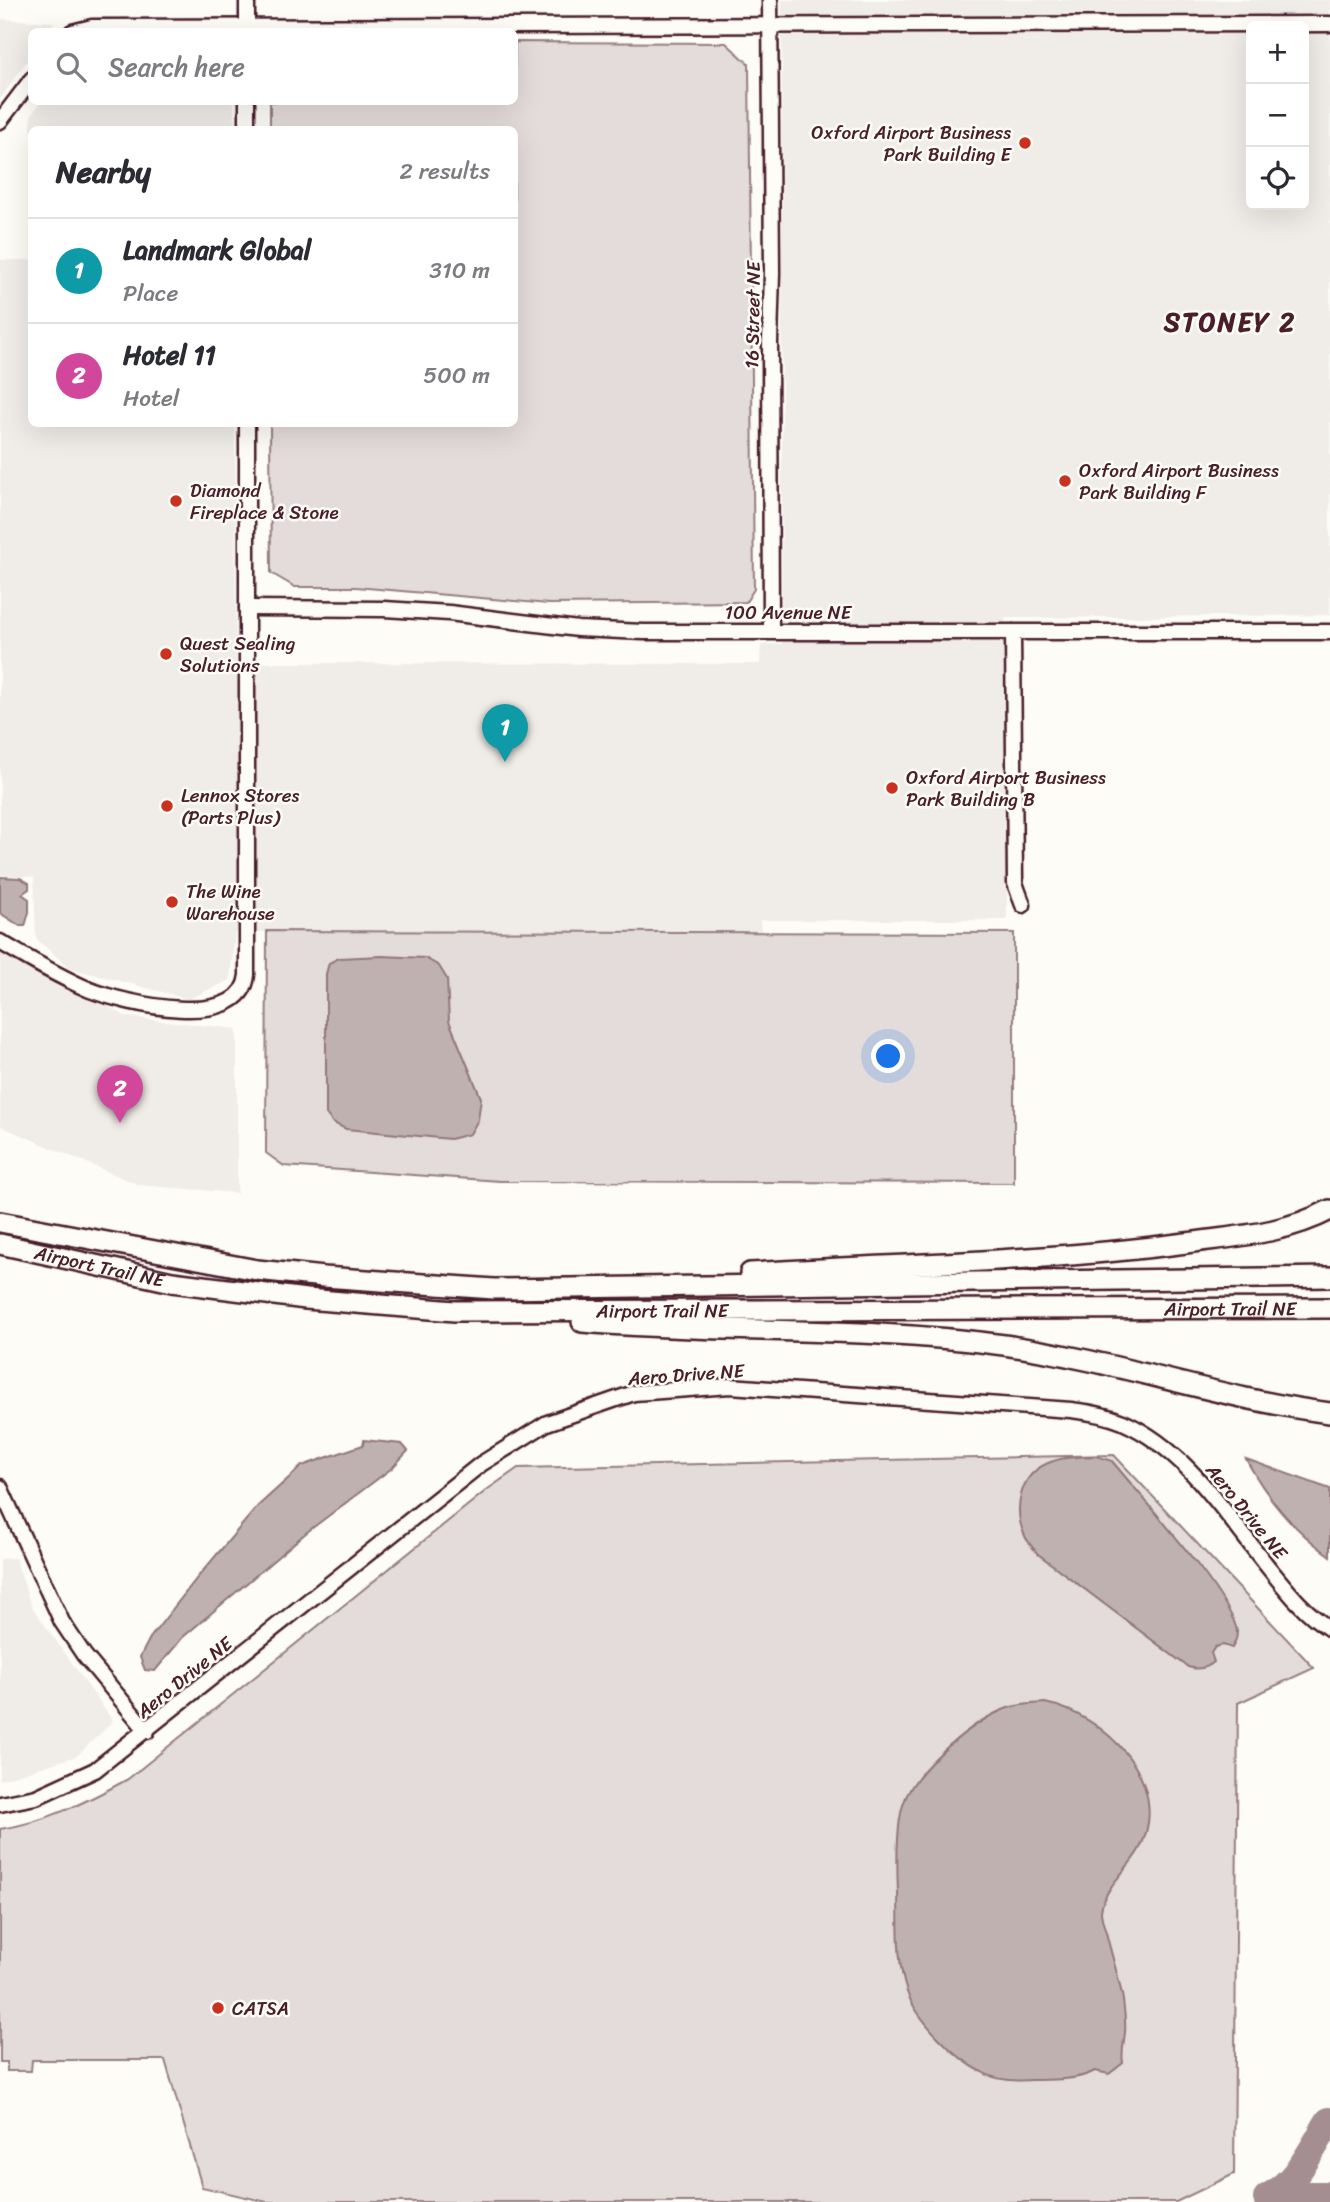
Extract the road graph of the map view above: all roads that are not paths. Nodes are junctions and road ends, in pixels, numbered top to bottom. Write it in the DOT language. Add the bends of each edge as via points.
graph roads {
  1 [pos="247,0"];
  2 [pos="770,0"];
  3 [pos="1330,24"];
  4 [pos="769,25"];
  5 [pos="88,28"];
  6 [pos="170,28"];
  7 [pos="247,28"];
  8 [pos="378,28"];
  9 [pos="28,84"];
  10 [pos="247,105"];
  11 [pos="0,121"];
  12 [pos="247,126"];
  13 [pos="247,427"];
  14 [pos="247,608"];
  15 [pos="771,631"];
  16 [pos="1013,632"];
  17 [pos="1330,632"];
  18 [pos="1023,905"];
  19 [pos="0,942"];
  20 [pos="0,1209"];
  21 [pos="1330,1210"];
  22 [pos="0,1222"];
  23 [pos="0,1244"];
  24 [pos="0,1254"];
  25 [pos="1330,1264"];
  26 [pos="257,1270"];
  27 [pos="1330,1277"];
  28 [pos="1147,1279"];
  29 [pos="172,1282"];
  30 [pos="494,1289"];
  31 [pos="1330,1308"];
  32 [pos="455,1311"];
  33 [pos="1330,1413"];
  34 [pos="0,1487"];
  35 [pos="1330,1629"];
  36 [pos="147,1731"];
  37 [pos="0,1804"];
  1 -- 7 [label="street"];
  2 -- 4 [label="street, 16 Street NE"];
  3 -- 4 [label="street"];
  4 -- 8 [label="street"];
  4 -- 15 [label="street, 16 Street NE"];
  5 -- 6 [label="street"];
  9 -- 11 [label="street"];
  10 -- 12 [label="street"];
  13 -- 14 [label="street"];
  14 -- 15 [label="street, 100 Avenue NE" via="384,609 643,632"];
  14 -- 19 [label="street" via="247,975 239,997 223,1005 175,1009 132,1002 90,990"];
  15 -- 16 [label="street, 100 Avenue NE"];
  16 -- 17 [label="street, 100 Avenue NE"];
  16 -- 18 [label="street" via="1015,883"];
  20 -- 26 [label="highway"];
  21 -- 30 [label="highway" via="1306,1223 1271,1231 1100,1252"];
  22 -- 26 [label="highway, Airport Trail NE"];
  23 -- 29 [label="highway, Airport Trail NE"];
  24 -- 29 [label="highway"];
  25 -- 28 [label="highway"];
  26 -- 30 [label="highway, Airport Trail NE"];
  27 -- 28 [label="highway, Airport Trail NE"];
  28 -- 30 [label="highway, Airport Trail NE"];
  29 -- 32 [label="highway, Airport Trail NE"];
  31 -- 32 [label="highway, Airport Trail NE"];
  32 -- 33 [label="highway" via="636,1326 881,1335 1003,1345"];
  34 -- 36 [label="street" via="62,1622"];
  35 -- 36 [label="street, Aero Drive NE" via="1302,1608 1177,1459 1144,1433 1099,1414 730,1386 634,1393 547,1423 481,1464"];
  36 -- 37 [label="street, Aero Drive NE" via="95,1770 36,1797"];
}
